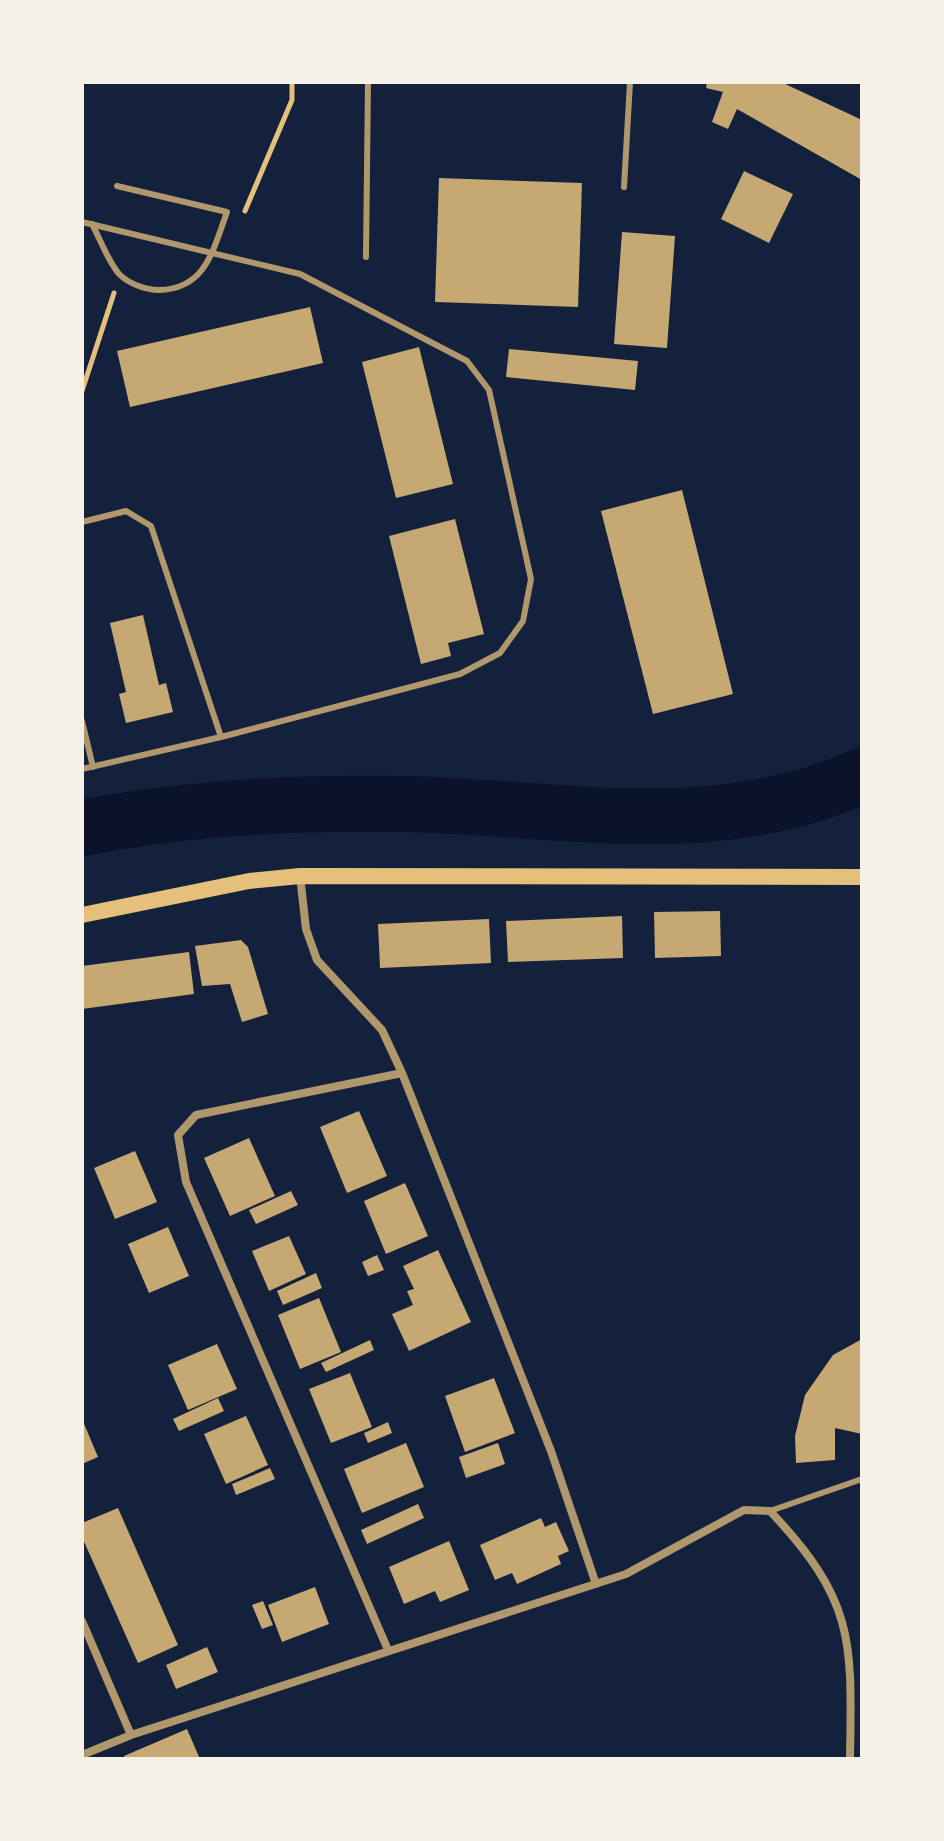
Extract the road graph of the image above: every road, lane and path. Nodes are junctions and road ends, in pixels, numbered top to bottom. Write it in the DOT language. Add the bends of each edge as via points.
graph roads {
  1 [pos="292,82"];
  2 [pos="368,82"];
  3 [pos="630,82"];
  4 [pos="117,186"];
  5 [pos="624,187"];
  6 [pos="227,212"];
  7 [pos="82,222"];
  8 [pos="92,224"];
  9 [pos="211,252"];
  10 [pos="366,257"];
  11 [pos="120,275"];
  12 [pos="82,391"];
  13 [pos="82,522"];
  14 [pos="82,721"];
  15 [pos="221,737"];
  16 [pos="93,767"];
  17 [pos="82,769"];
  18 [pos="300,876"];
  19 [pos="862,877"];
  20 [pos="82,915"];
  21 [pos="402,1073"];
  22 [pos="862,1479"];
  23 [pos="770,1511"];
  24 [pos="596,1584"];
  25 [pos="82,1621"];
  26 [pos="388,1650"];
  27 [pos="131,1735"];
  28 [pos="82,1755"];
  29 [pos="850,1759"];
  1 -- 6 [label="path" via="292,100 261,182 244,213"];
  2 -- 10 [label="lane"];
  3 -- 5 [label="lane"];
  4 -- 6 [label="lane"];
  6 -- 9 [label="lane"];
  7 -- 8 [label="lane"];
  8 -- 9 [label="lane"];
  8 -- 11 [label="lane"];
  9 -- 11 [label="lane" via="195,280 178,289 146,290"];
  9 -- 15 [label="lane" via="300,274 467,361 489,390 531,579 523,621 500,653 460,674"];
  11 -- 12 [label="path"];
  13 -- 15 [label="lane" via="126,511 151,526"];
  14 -- 16 [label="lane"];
  15 -- 16 [label="lane"];
  16 -- 17 [label="lane"];
  18 -- 19 [label="main road"];
  18 -- 20 [label="main road" via="249,881"];
  18 -- 21 [label="street" via="306,929 317,960 382,1030"];
  21 -- 24 [label="street" via="551,1451"];
  21 -- 26 [label="street" via="196,1115 178,1135 186,1182"];
  22 -- 23 [label="lane"];
  23 -- 24 [label="street" via="744,1510 682,1546"];
  23 -- 29 [label="street" via="807,1550 836,1599 848,1638"];
  24 -- 26 [label="street"];
  25 -- 27 [label="street"];
  26 -- 27 [label="street"];
  27 -- 28 [label="street"];
}
